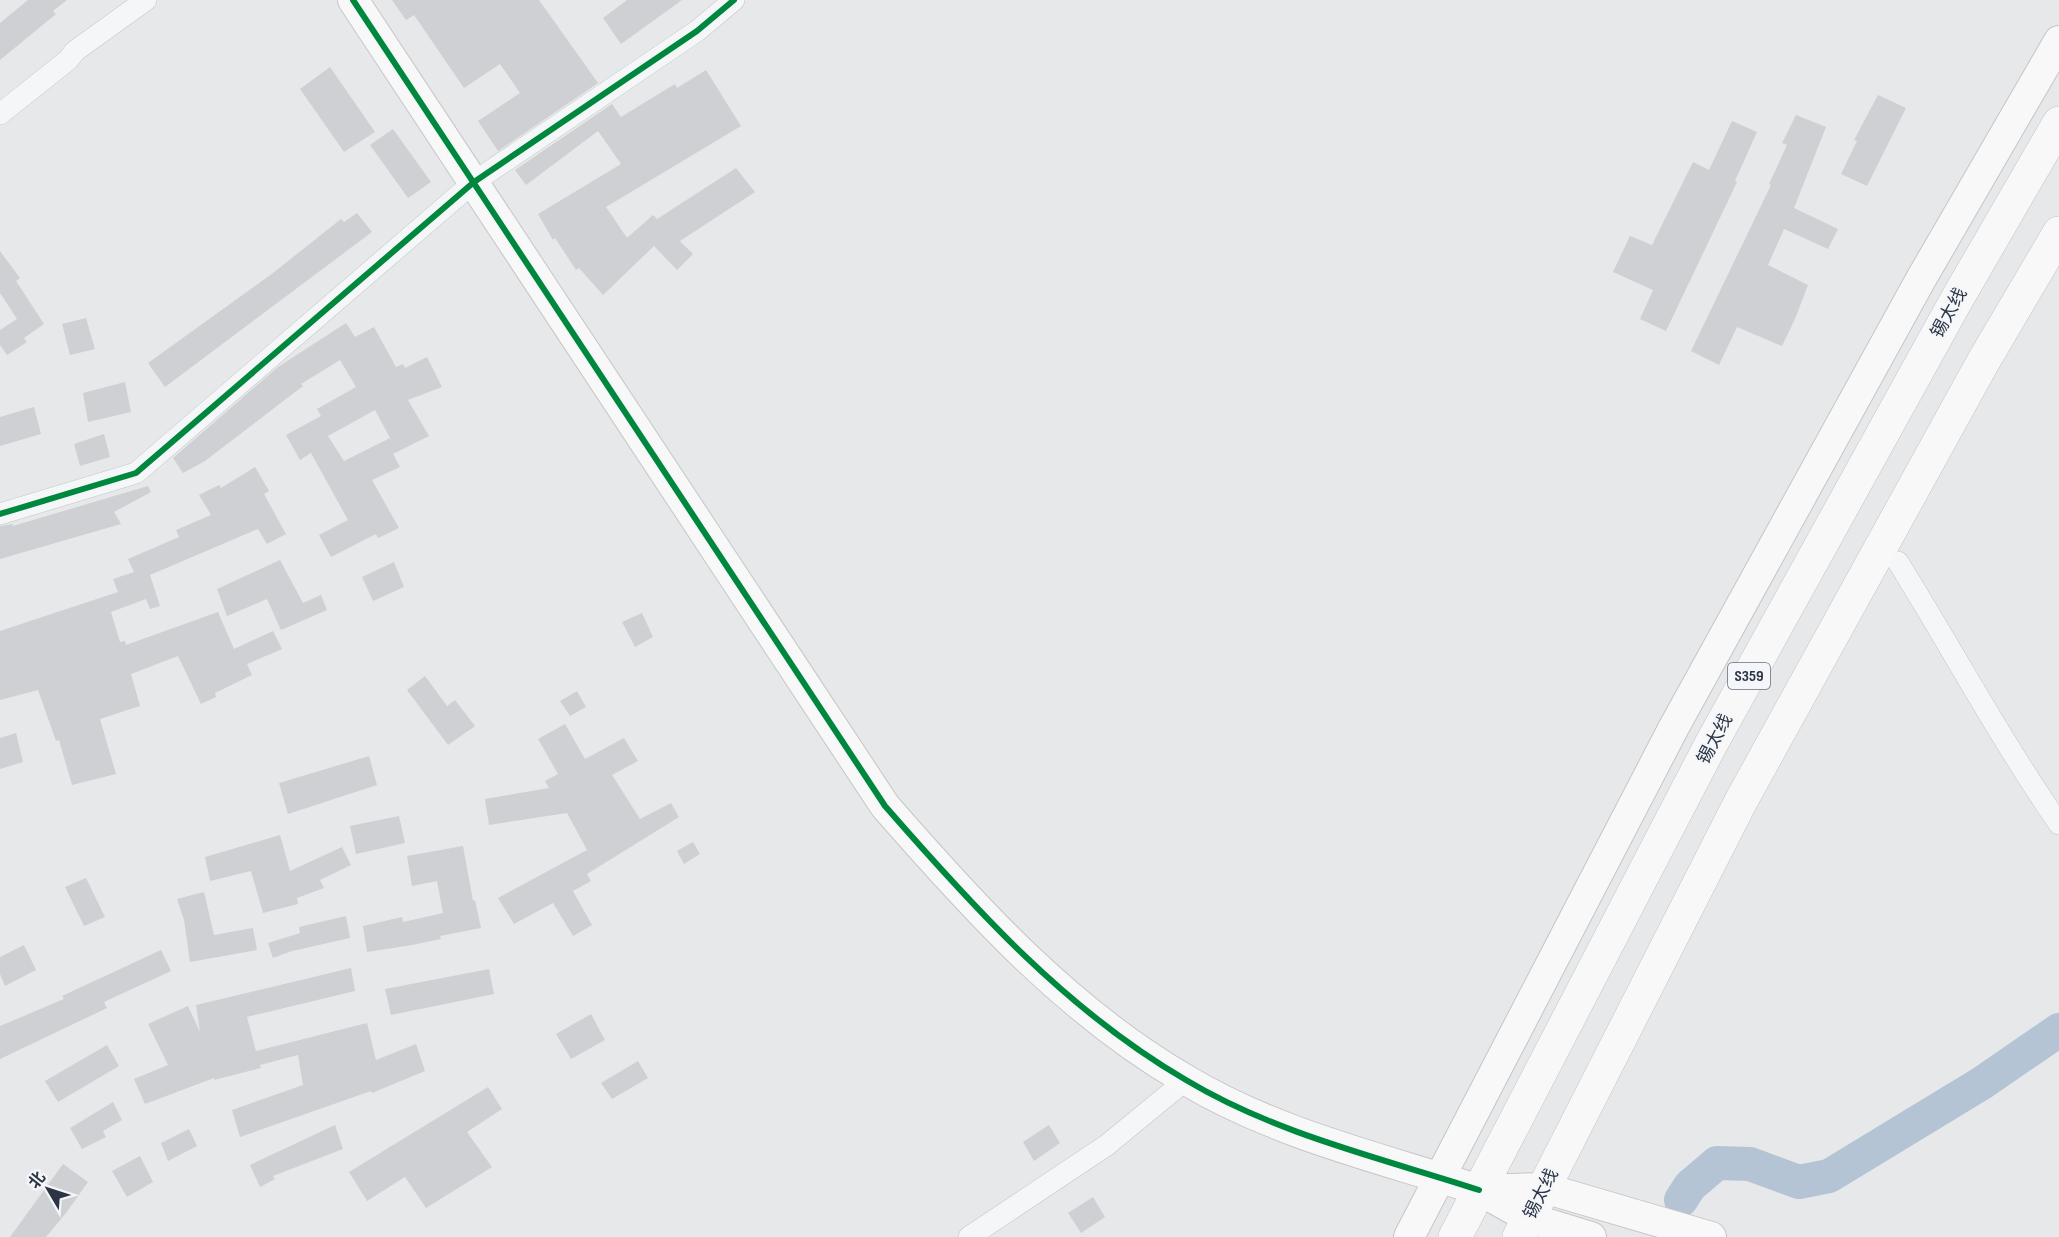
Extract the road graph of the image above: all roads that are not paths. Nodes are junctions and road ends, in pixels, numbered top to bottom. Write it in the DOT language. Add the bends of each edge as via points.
graph roads {
  1 [pos="146,0"];
  2 [pos="352,0"];
  3 [pos="734,0"];
  4 [pos="2059,41"];
  5 [pos="0,114"];
  6 [pos="2059,123"];
  7 [pos="474,182"];
  8 [pos="2059,233"];
  9 [pos="0,514"];
  10 [pos="1898,562"];
  11 [pos="2059,824"];
  12 [pos="1186,1080"];
  13 [pos="1440,1177"];
  14 [pos="1544,1188"];
  15 [pos="1479,1190"];
  16 [pos="1524,1228"];
  17 [pos="969,1237"];
  18 [pos="1409,1237"];
  19 [pos="1455,1237"];
  20 [pos="1591,1237"];
  21 [pos="1711,1237"];
  1 -- 5 [label="street" via="75,51"];
  2 -- 7 [label="main road"];
  3 -- 7 [label="street" via="697,31"];
  4 -- 13 [label="main road" via="1921,279 1685,706"];
  6 -- 15 [label="main road, 锡太线 / S359" via="1951,309 1716,736"];
  7 -- 9 [label="street" via="136,473"];
  7 -- 12 [label="main road" via="885,806 959,890 1036,967 1110,1028"];
  8 -- 14 [label="main road, 锡太线" via="1983,362 1741,801"];
  10 -- 11 [label="street" via="2021,769"];
  12 -- 13 [label="main road" via="1278,1124"];
  12 -- 17 [label="street" via="1107,1145"];
  13 -- 15 [label="main road"];
  13 -- 18 [label="main road"];
  14 -- 15 [label="main road"];
  14 -- 16 [label="main road, 锡太线"];
  14 -- 21 [label="main road"];
  15 -- 16 [label="main road"];
  15 -- 19 [label="main road, 锡太线 / S359"];
  16 -- 20 [label="main road"];
}
